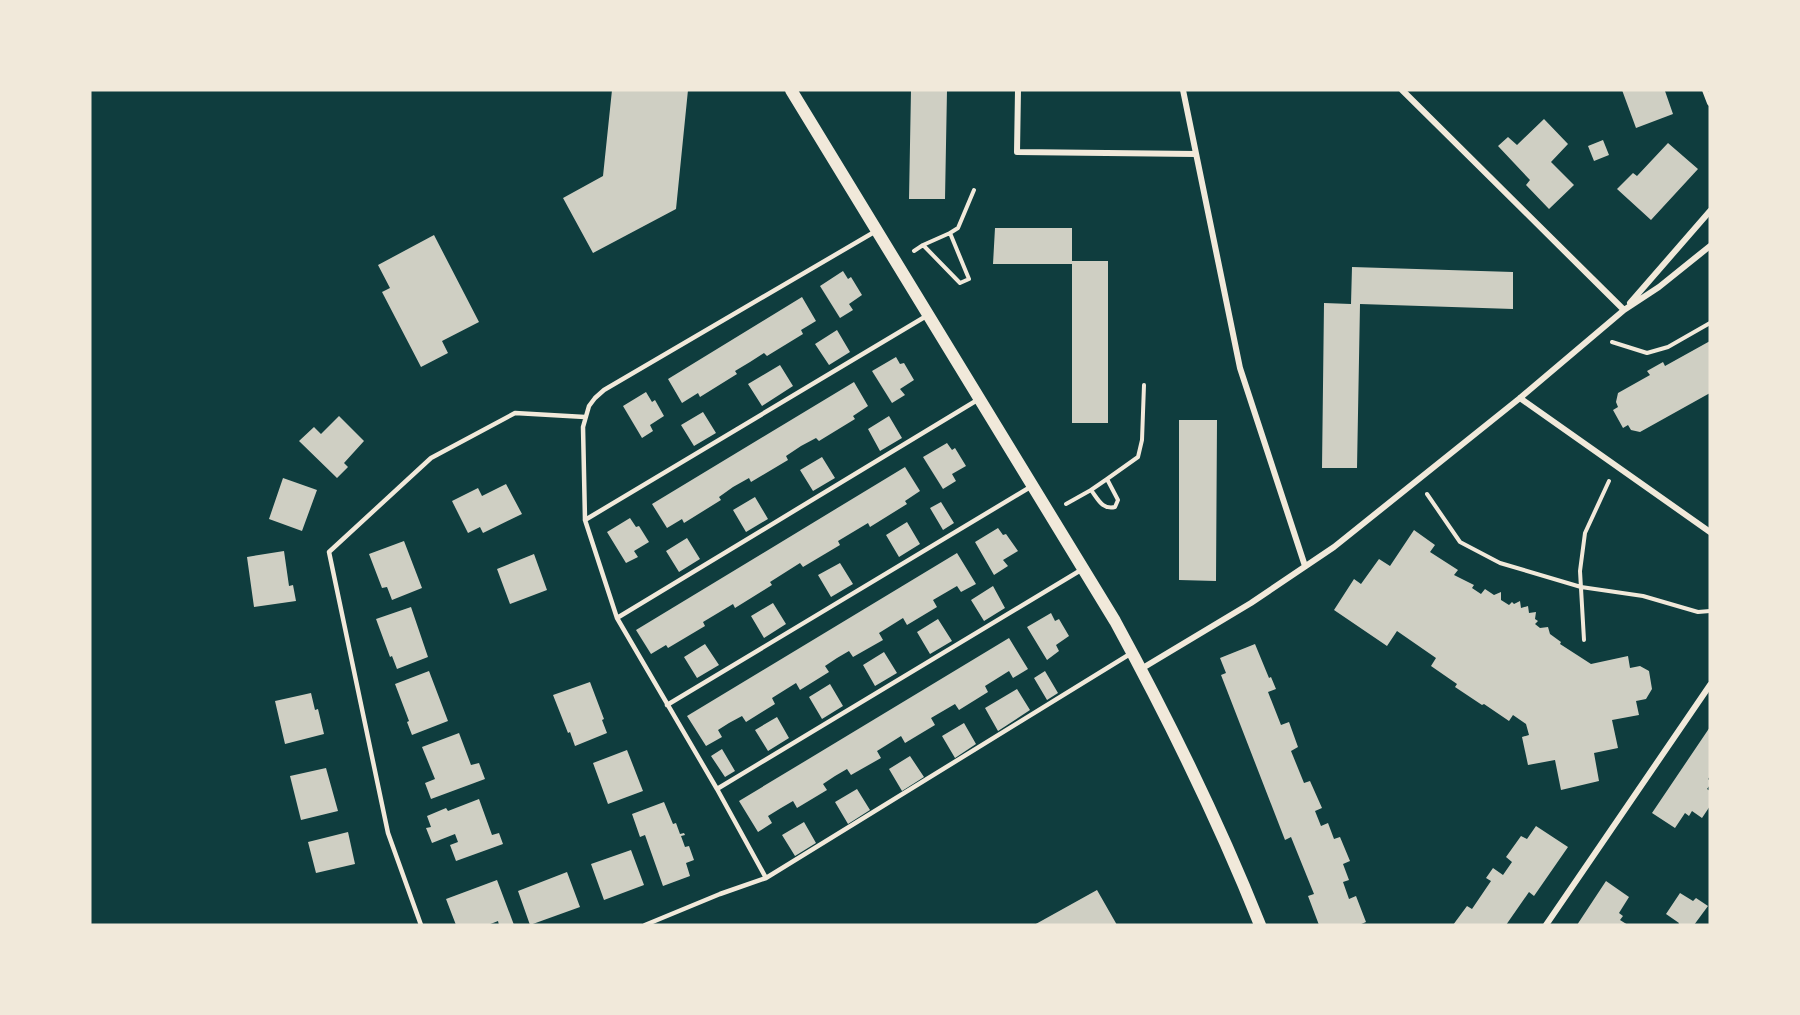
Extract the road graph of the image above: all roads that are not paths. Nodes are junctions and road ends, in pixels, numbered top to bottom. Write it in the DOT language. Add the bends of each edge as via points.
graph roads {
  1 [pos="791,90"];
  2 [pos="1018,90"];
  3 [pos="1183,90"];
  4 [pos="1402,90"];
  5 [pos="1705,90"];
  6 [pos="1710,103"];
  7 [pos="1196,154"];
  8 [pos="1710,211"];
  9 [pos="876,231"];
  10 [pos="1710,246"];
  11 [pos="1624,310"];
  12 [pos="928,315"];
  13 [pos="1520,398"];
  14 [pos="979,399"];
  15 [pos="585,417"];
  16 [pos="1032,486"];
  17 [pos="585,520"];
  18 [pos="1710,532"];
  19 [pos="1305,567"];
  20 [pos="1083,569"];
  21 [pos="617,618"];
  22 [pos="1132,653"];
  23 [pos="1141,669"];
  24 [pos="1710,685"];
  25 [pos="667,705"];
  26 [pos="717,789"];
  27 [pos="766,878"];
  28 [pos="421,925"];
  29 [pos="645,925"];
  30 [pos="1260,925"];
  31 [pos="1546,925"];
  1 -- 9 [label="main road"];
  2 -- 7 [label="street" via="1017,152"];
  3 -- 7 [label="street"];
  4 -- 11 [label="street"];
  5 -- 6 [label="street"];
  7 -- 19 [label="street" via="1240,368"];
  8 -- 11 [label="street"];
  9 -- 12 [label="main road"];
  9 -- 15 [label="lane" via="604,390"];
  10 -- 11 [label="street"];
  11 -- 13 [label="street"];
  12 -- 14 [label="main road"];
  12 -- 17 [label="lane"];
  13 -- 18 [label="street"];
  13 -- 19 [label="street"];
  14 -- 16 [label="main road"];
  14 -- 21 [label="lane"];
  15 -- 17 [label="lane"];
  15 -- 28 [label="lane" via="515,413 431,458 329,552 388,833"];
  16 -- 20 [label="main road"];
  16 -- 25 [label="lane"];
  17 -- 21 [label="lane"];
  19 -- 23 [label="street"];
  20 -- 22 [label="main road"];
  20 -- 26 [label="lane"];
  21 -- 25 [label="lane"];
  22 -- 23 [label="main road"];
  22 -- 27 [label="lane"];
  23 -- 30 [label="main road" via="1214,814"];
  24 -- 31 [label="street"];
  25 -- 26 [label="lane"];
  26 -- 27 [label="lane"];
  27 -- 29 [label="lane"];
}
